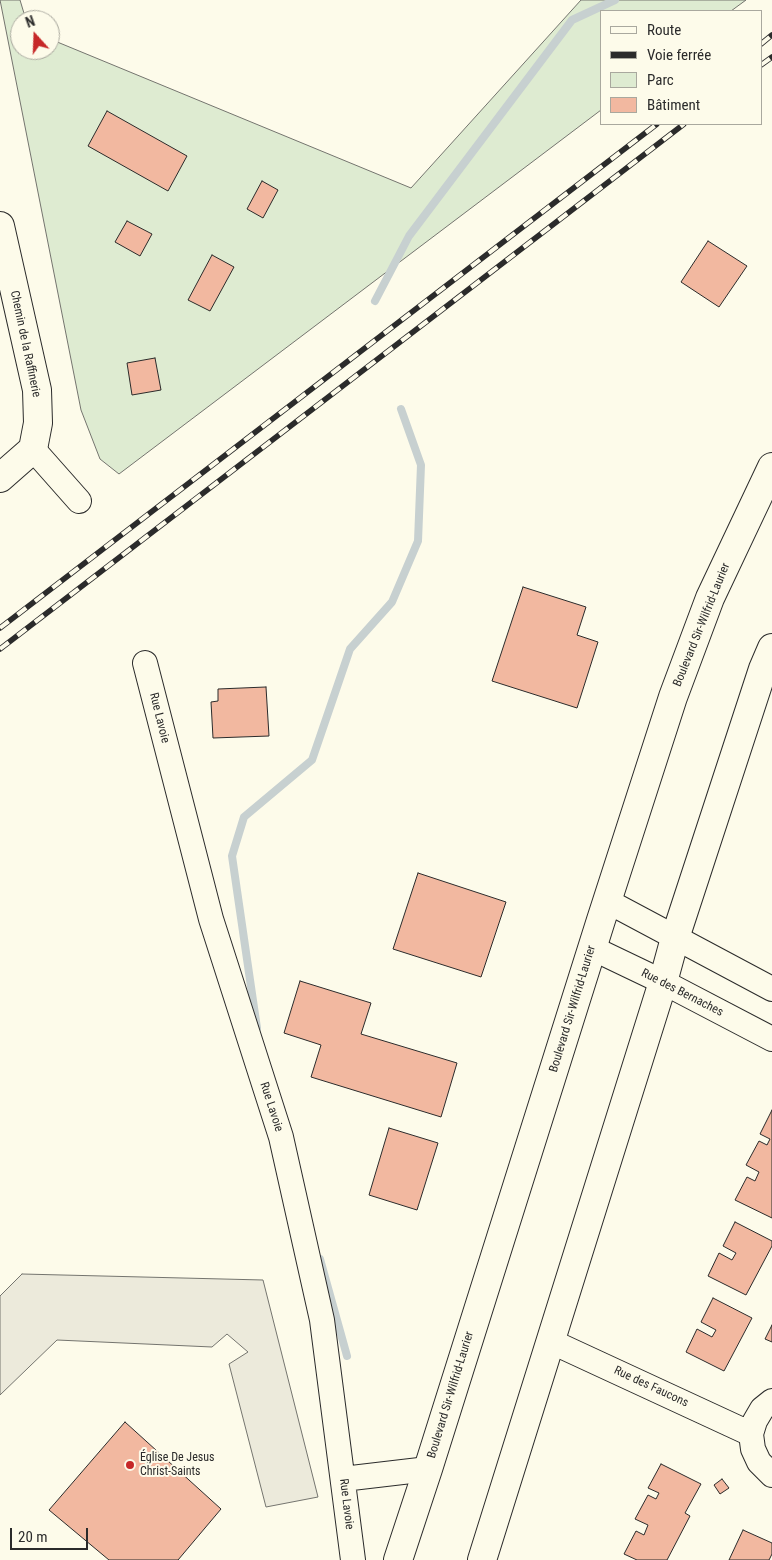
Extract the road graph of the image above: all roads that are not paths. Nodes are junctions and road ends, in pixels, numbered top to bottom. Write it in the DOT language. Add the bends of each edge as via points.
graph roads {
  1 [pos="0,226"];
  2 [pos="33,449"];
  3 [pos="772,467"];
  4 [pos="0,478"];
  5 [pos="79,501"];
  6 [pos="772,648"];
  7 [pos="145,663"];
  8 [pos="607,901"];
  9 [pos="675,938"];
  10 [pos="592,948"];
  11 [pos="663,982"];
  12 [pos="772,989"];
  13 [pos="772,1039"];
  14 [pos="550,1341"];
  15 [pos="772,1401"];
  16 [pos="752,1434"];
  17 [pos="428,1469"];
  18 [pos="772,1474"];
  19 [pos="343,1479"];
  20 [pos="353,1560"];
  21 [pos="398,1560"];
  22 [pos="482,1560"];
  1 -- 2 [label="main road, Chemin de la Raffinerie" via="37,390 38,423"];
  2 -- 4 [label="main road"];
  2 -- 5 [label="street"];
  3 -- 8 [label="main road, Boulevard Sir-Wilfrid-Laurier" via="710,598 673,696"];
  6 -- 9 [label="main road"];
  7 -- 19 [label="street, Rue Lavoie" via="211,919 281,1137 322,1320"];
  8 -- 9 [label="street"];
  8 -- 10 [label="main road, Boulevard Sir-Wilfrid-Laurier"];
  9 -- 11 [label="main road"];
  9 -- 12 [label="street"];
  10 -- 11 [label="street, Rue des Bernaches"];
  10 -- 17 [label="main road, Boulevard Sir-Wilfrid-Laurier"];
  11 -- 13 [label="street, Rue des Bernaches"];
  11 -- 14 [label="main road"];
  14 -- 16 [label="street, Rue des Faucons"];
  14 -- 22 [label="main road"];
  15 -- 16 [label="street" via="762,1409"];
  16 -- 18 [label="street" via="753,1449 759,1462"];
  17 -- 19 [label="street"];
  17 -- 21 [label="main road, Boulevard Sir-Wilfrid-Laurier"];
  19 -- 20 [label="street, Rue Lavoie"];
}
